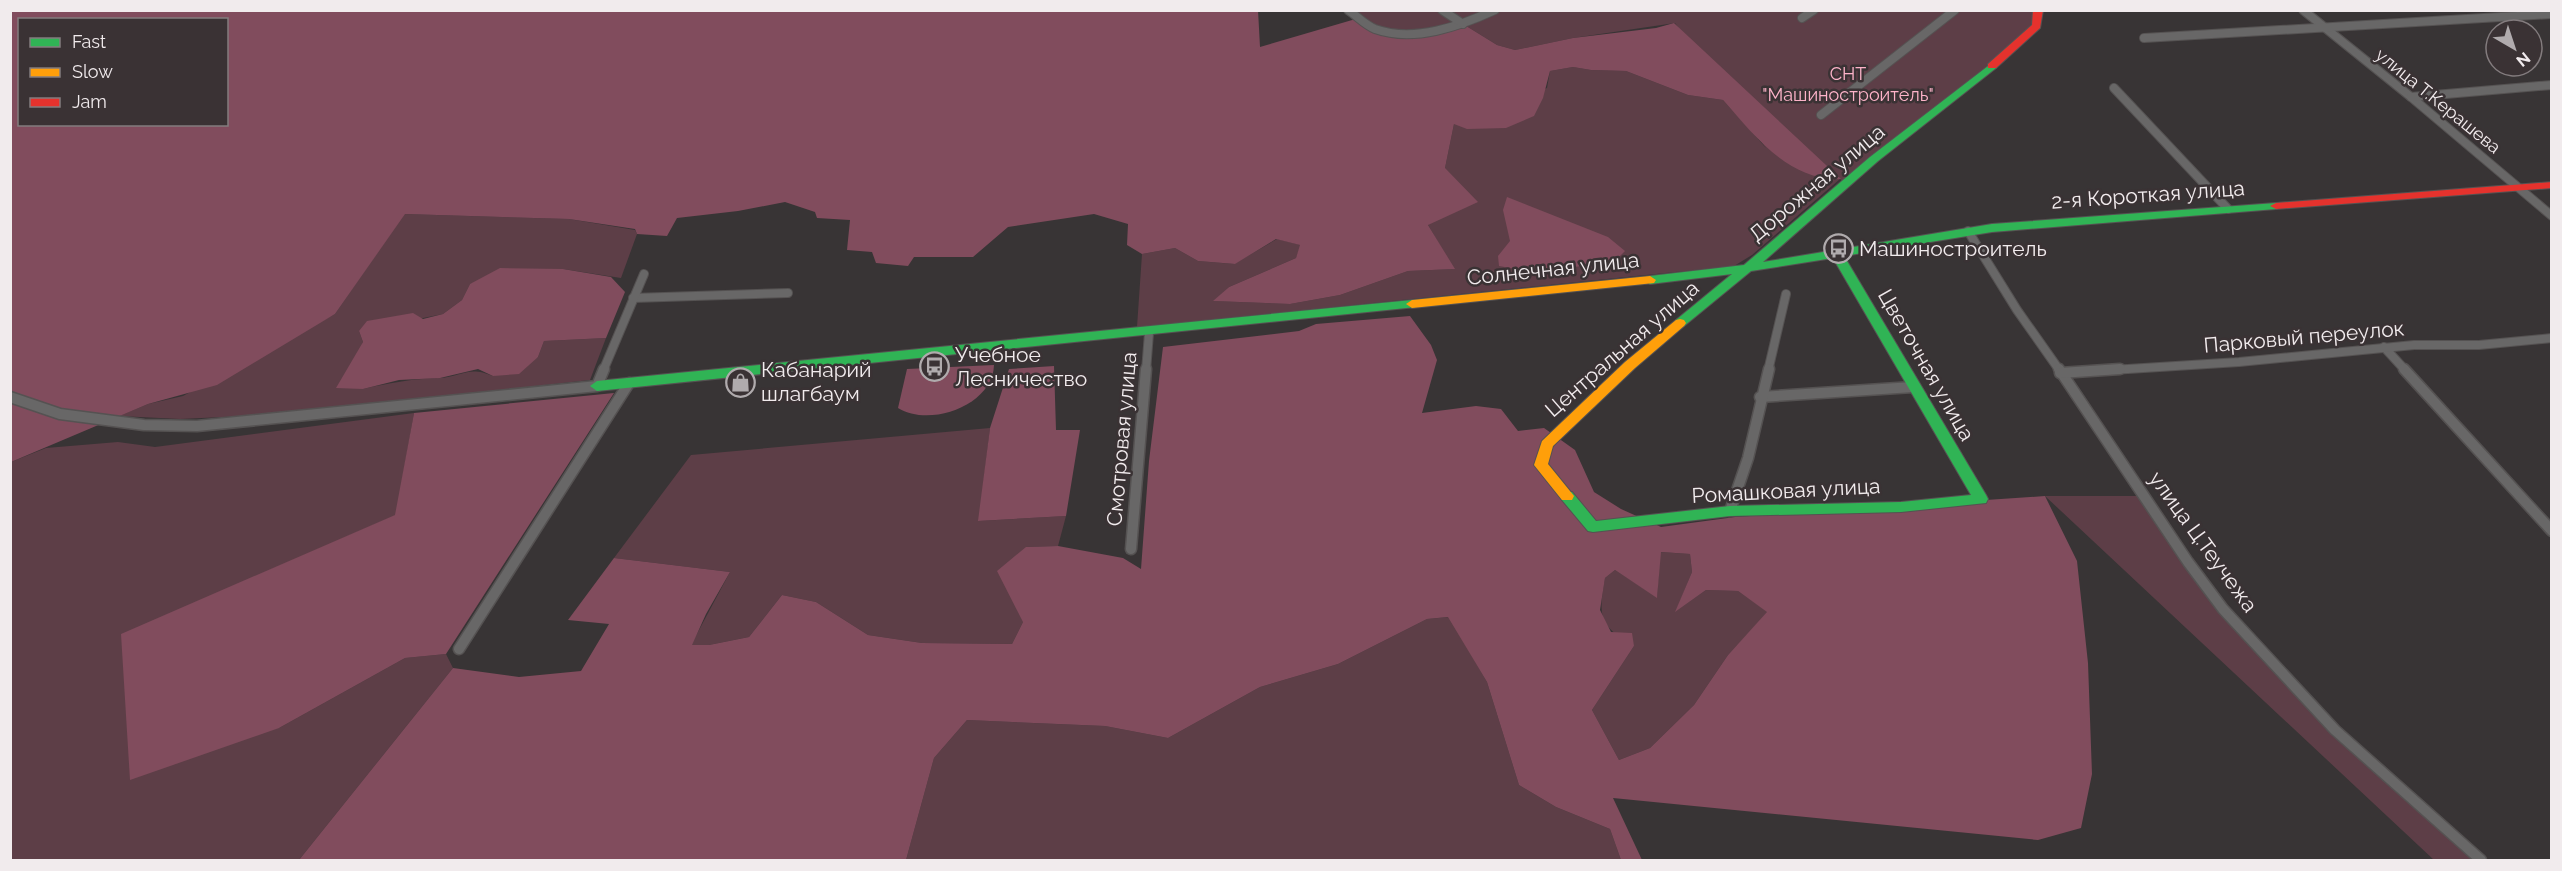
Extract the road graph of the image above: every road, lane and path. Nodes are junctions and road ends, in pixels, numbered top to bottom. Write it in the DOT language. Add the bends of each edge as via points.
graph roads {
  1 [pos="1348,10"];
  2 [pos="1442,10"];
  3 [pos="1495,10"];
  4 [pos="1814,10"];
  5 [pos="1955,10"];
  6 [pos="2038,10"];
  7 [pos="2303,10"];
  8 [pos="2552,14"];
  9 [pos="1802,18"];
  10 [pos="1463,24"];
  11 [pos="2324,28"];
  12 [pos="2144,38"];
  13 [pos="2552,85"];
  14 [pos="2114,88"];
  15 [pos="2411,97"];
  16 [pos="1821,115"];
  17 [pos="2552,185"];
  18 [pos="2518,188"];
  19 [pos="2228,209"];
  20 [pos="2552,216"];
  21 [pos="1968,231"];
  22 [pos="1783,239"];
  23 [pos="1836,253"];
  24 [pos="1805,258"];
  25 [pos="1750,267"];
  26 [pos="644,274"];
  27 [pos="788,293"];
  28 [pos="1786,294"];
  29 [pos="633,298"];
  30 [pos="1149,333"];
  31 [pos="2552,338"];
  32 [pos="2384,347"];
  33 [pos="2060,373"];
  34 [pos="629,383"];
  35 [pos="597,386"];
  36 [pos="1913,387"];
  37 [pos="10,397"];
  38 [pos="1760,397"];
  39 [pos="1981,499"];
  40 [pos="1730,511"];
  41 [pos="1593,527"];
  42 [pos="2552,531"];
  43 [pos="1131,549"];
  44 [pos="459,649"];
  45 [pos="2481,861"];
  1 -- 10 [label="street" via="1379,30 1435,30"];
  2 -- 10 [label="street"];
  3 -- 10 [label="street"];
  4 -- 9 [label="street"];
  5 -- 16 [label="street"];
  6 -- 22 [label="street, Дорожная улица" via="2037,26 2012,50 1874,159"];
  7 -- 11 [label="street, улица Т.Керашева"];
  8 -- 11 [label="street"];
  11 -- 12 [label="street"];
  11 -- 15 [label="street, улица Т.Керашева"];
  13 -- 15 [label="street"];
  14 -- 19 [label="street"];
  15 -- 18 [label="street, улица Т.Керашева"];
  17 -- 18 [label="street, 2-я Короткая улица"];
  18 -- 19 [label="street, 2-я Короткая улица"];
  18 -- 20 [label="street, улица Т.Керашева"];
  19 -- 21 [label="street, 2-я Короткая улица"];
  21 -- 23 [label="street, 2-я Короткая улица"];
  21 -- 33 [label="street, улица Ц.Теучежа"];
  22 -- 24 [label="street" via="1784,246"];
  22 -- 25 [label="street, Дорожная улица"];
  23 -- 24 [label="street, 2-я Короткая улица"];
  23 -- 36 [label="street, Цветочная улица"];
  24 -- 25 [label="street, 2-я Короткая улица"];
  25 -- 30 [label="street, Солнечная улица"];
  25 -- 41 [label="street, Центральная улица" via="1630,365 1547,444 1541,465"];
  26 -- 29 [label="street"];
  27 -- 29 [label="street"];
  28 -- 38 [label="street"];
  29 -- 35 [label="street"];
  30 -- 34 [label="street, Солнечная улица"];
  30 -- 43 [label="street, Смотровая улица"];
  31 -- 32 [label="street, Парковый переулок" via="2480,345"];
  32 -- 33 [label="street, Парковый переулок" via="2239,362"];
  32 -- 42 [label="street"];
  33 -- 45 [label="street, улица Ц.Теучежа" via="2223,609 2335,730"];
  34 -- 35 [label="street, Солнечная улица"];
  34 -- 44 [label="street"];
  35 -- 37 [label="street" via="197,426 144,425 60,414"];
  36 -- 38 [label="street"];
  36 -- 39 [label="street, Цветочная улица"];
  38 -- 40 [label="street" via="1748,458"];
  39 -- 40 [label="street, Ромашковая улица" via="1901,507"];
  40 -- 41 [label="street, Ромашковая улица"];
}
